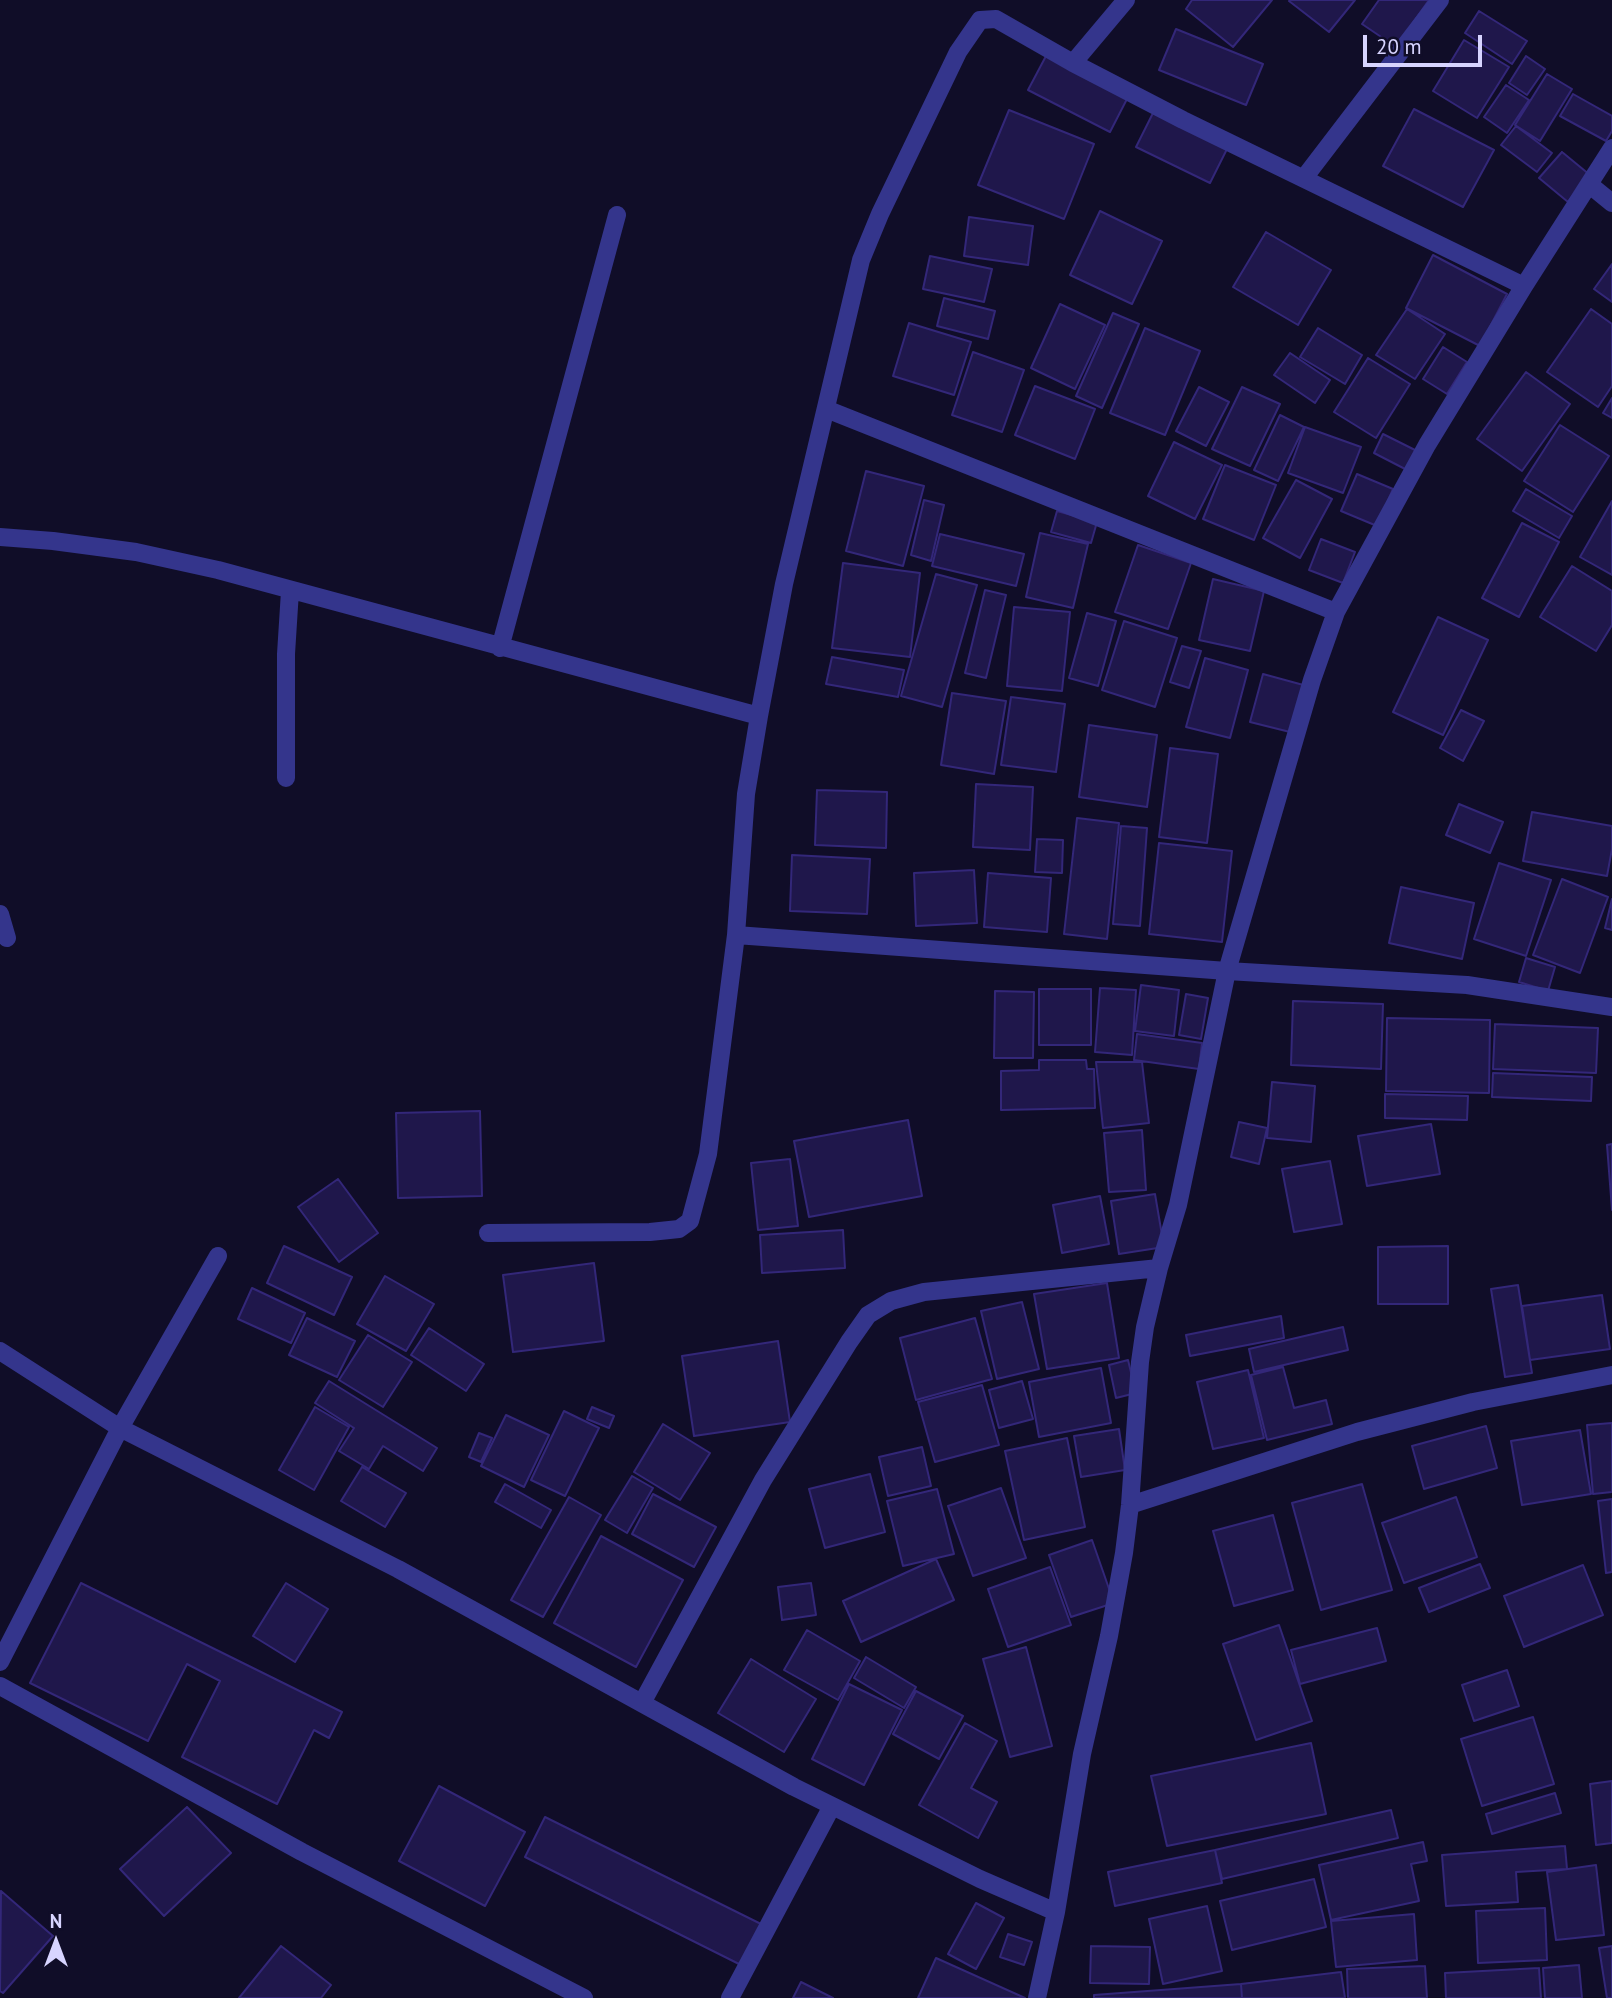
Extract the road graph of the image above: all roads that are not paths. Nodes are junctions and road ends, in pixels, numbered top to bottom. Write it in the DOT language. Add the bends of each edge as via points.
graph roads {
  1 [pos="1126,0"];
  2 [pos="1440,0"];
  3 [pos="1073,63"];
  4 [pos="1612,148"];
  5 [pos="1304,178"];
  6 [pos="1590,185"];
  7 [pos="1612,203"];
  8 [pos="617,215"];
  9 [pos="1524,286"];
  10 [pos="826,409"];
  11 [pos="0,537"];
  12 [pos="290,591"];
  13 [pos="1336,612"];
  14 [pos="500,648"];
  15 [pos="759,716"];
  16 [pos="286,778"];
  17 [pos="0,914"];
  18 [pos="736,935"];
  19 [pos="7,938"];
  20 [pos="1227,971"];
  21 [pos="1612,1007"];
  22 [pos="488,1233"];
  23 [pos="218,1256"];
  24 [pos="1159,1268"];
  25 [pos="0,1351"];
  26 [pos="1612,1375"];
  27 [pos="120,1428"];
  28 [pos="1130,1505"];
  29 [pos="0,1662"];
  30 [pos="0,1686"];
  31 [pos="642,1703"];
  32 [pos="832,1806"];
  33 [pos="1056,1912"];
  34 [pos="584,1998"];
  35 [pos="730,1998"];
  36 [pos="1037,1998"];
  1 -- 3 [label="street"];
  2 -- 5 [label="street"];
  3 -- 5 [label="street"];
  3 -- 10 [label="street" via="996,19 980,20 968,36 861,260"];
  4 -- 6 [label="street"];
  5 -- 9 [label="street"];
  6 -- 7 [label="street"];
  6 -- 9 [label="street"];
  8 -- 14 [label="street"];
  9 -- 13 [label="street" via="1427,446"];
  10 -- 13 [label="street"];
  10 -- 15 [label="street"];
  11 -- 12 [label="street" via="136,552"];
  12 -- 14 [label="street"];
  12 -- 16 [label="street"];
  13 -- 20 [label="street"];
  14 -- 15 [label="street"];
  15 -- 18 [label="street" via="746,794"];
  17 -- 19 [label="street"];
  18 -- 20 [label="street"];
  18 -- 22 [label="street" via="708,1154 690,1221 679,1229 650,1232"];
  20 -- 21 [label="street" via="1467,985"];
  20 -- 24 [label="street" via="1178,1205"];
  23 -- 27 [label="street"];
  24 -- 28 [label="street" via="1140,1362"];
  24 -- 31 [label="street" via="924,1292 891,1301 868,1315 764,1480"];
  25 -- 27 [label="street"];
  26 -- 28 [label="street" via="1473,1402 1357,1432"];
  27 -- 29 [label="street"];
  27 -- 31 [label="street" via="398,1569"];
  28 -- 33 [label="street" via="1110,1636 1082,1754"];
  30 -- 34 [label="street" via="302,1852"];
  31 -- 32 [label="street"];
  32 -- 33 [label="street"];
  32 -- 35 [label="street"];
  33 -- 36 [label="street"];
}
